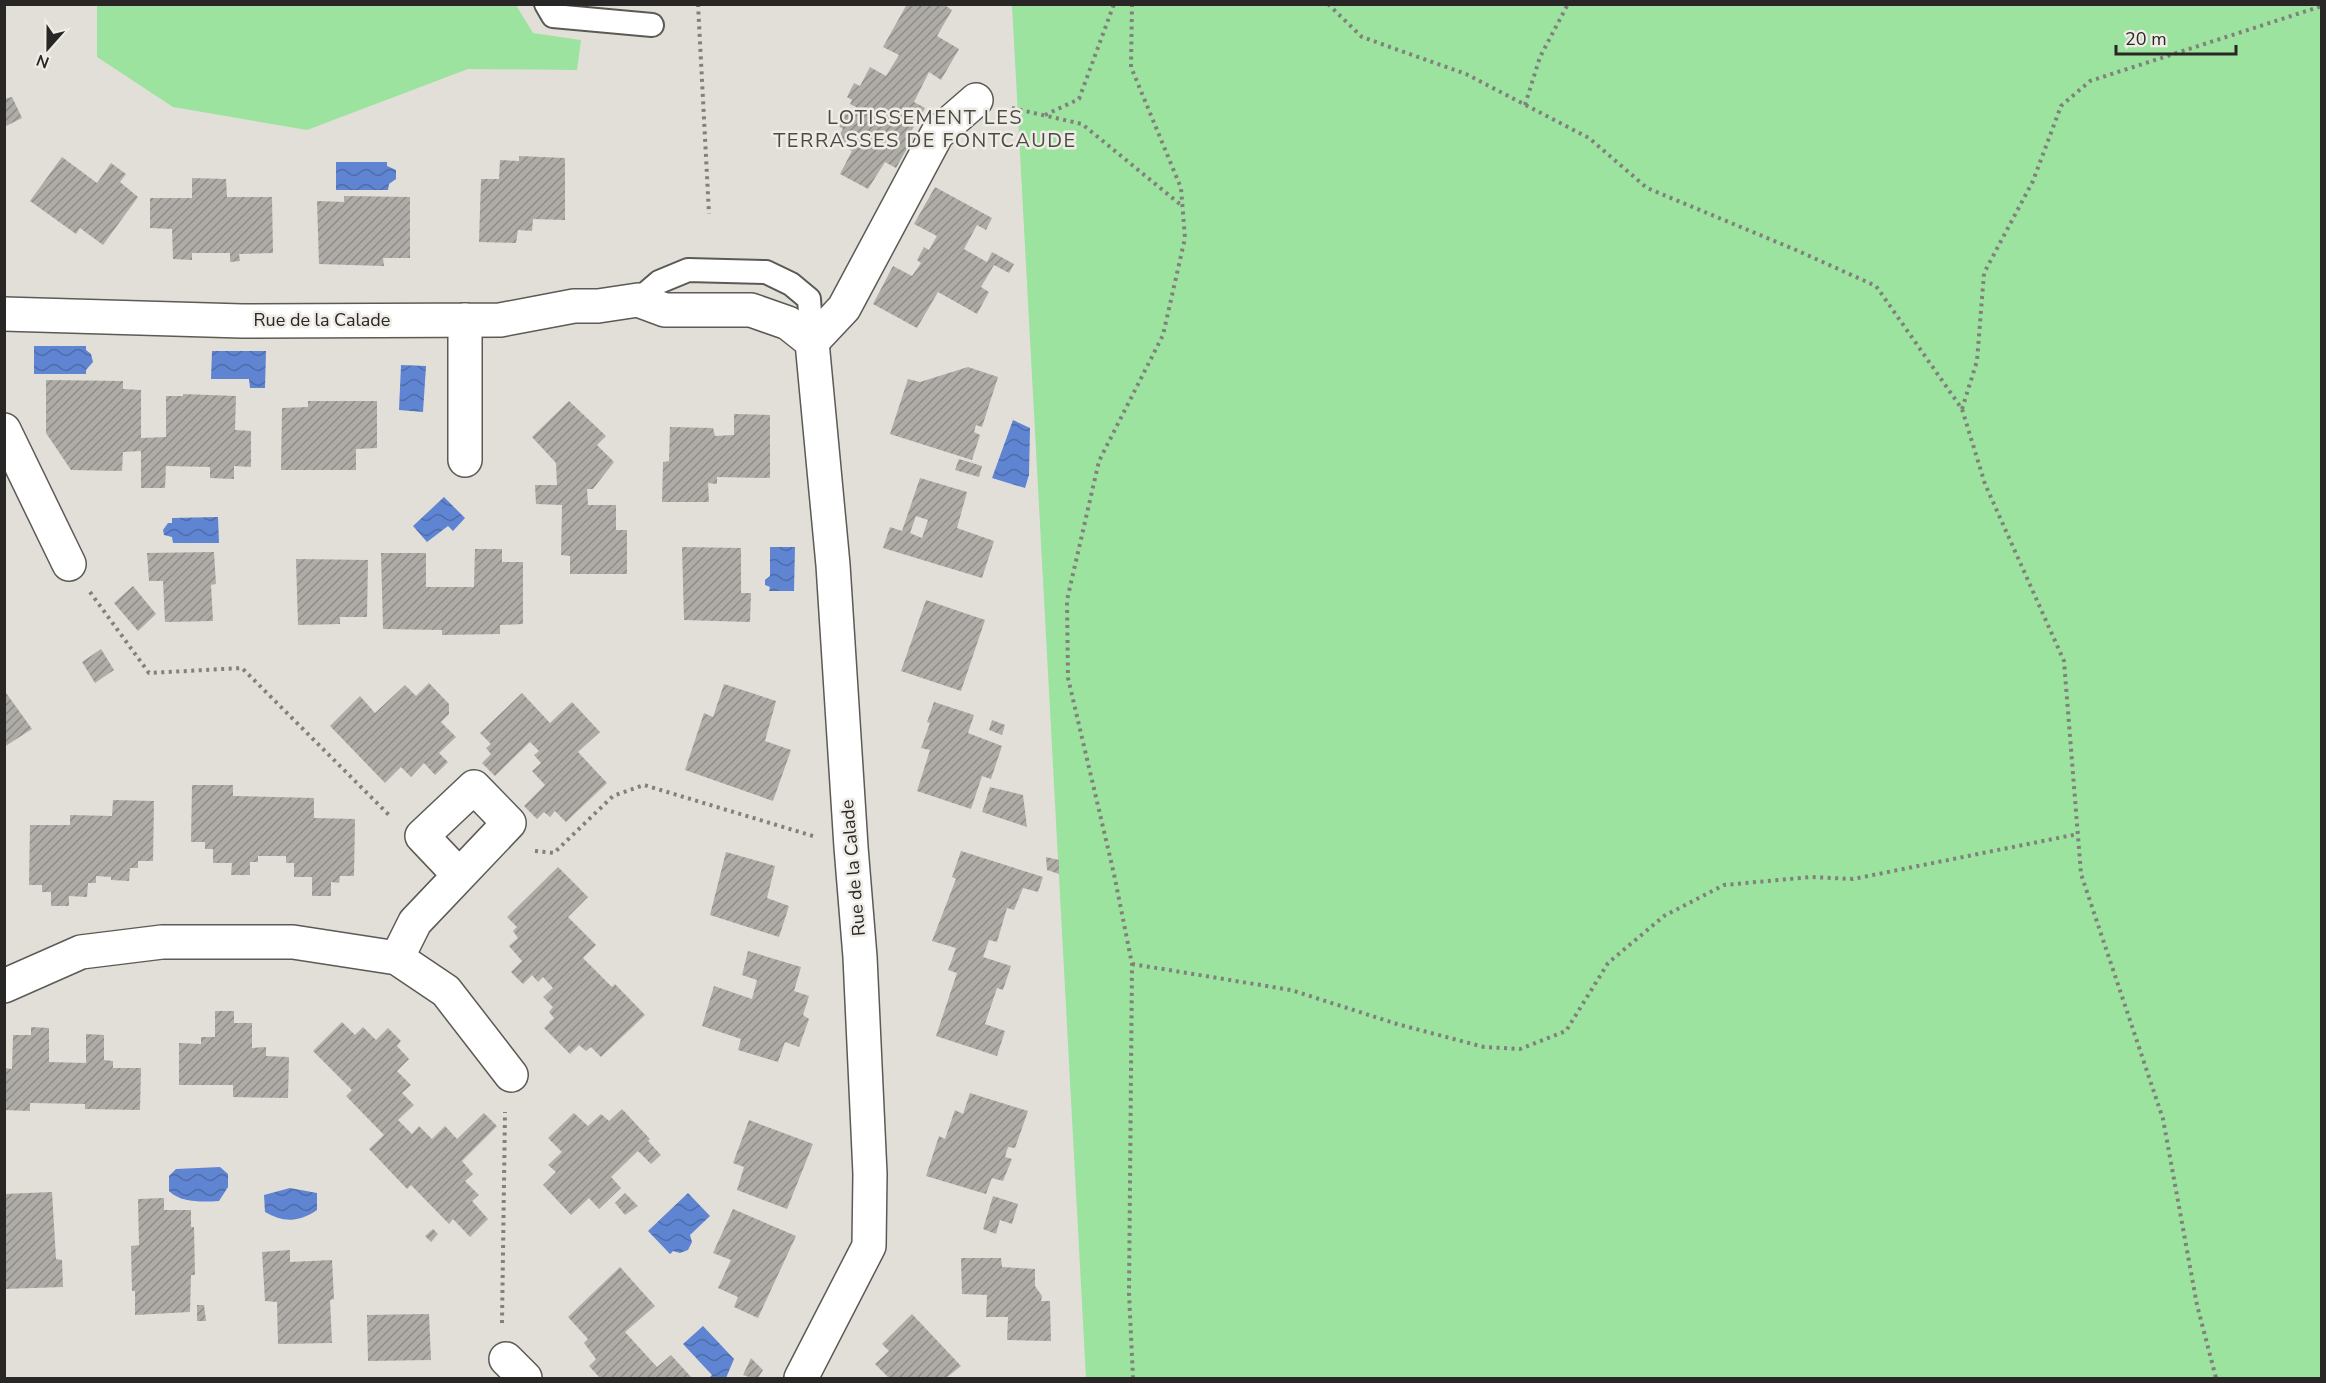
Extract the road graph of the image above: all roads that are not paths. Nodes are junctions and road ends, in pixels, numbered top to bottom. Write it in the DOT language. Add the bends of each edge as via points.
graph roads {
  1 [pos="546,4"];
  2 [pos="652,25"];
  3 [pos="976,100"];
  4 [pos="4,314"];
  5 [pos="465,320"];
  6 [pos="812,342"];
  7 [pos="4,430"];
  8 [pos="465,460"];
  9 [pos="69,564"];
  10 [pos="459,875"];
  11 [pos="397,958"];
  12 [pos="4,986"];
  13 [pos="511,1075"];
  14 [pos="801,1378"];
  1 -- 2 [label="lane" via="554,16"];
  3 -- 6 [label="street" via="937,134 844,308"];
  4 -- 5 [label="street, Rue de la Calade" via="242,321"];
  5 -- 6 [label="street, Rue de la Calade" via="500,320 574,306 639,300 665,310 751,310 788,323"];
  5 -- 8 [label="street"];
  6 -- 14 [label="street, Rue de la Calade" via="833,565 860,957 870,1174 869,1246"];
  7 -- 9 [label="street"];
  10 -- 10 [label="street" via="509,823 474,787 422,836"];
  10 -- 11 [label="street" via="415,922"];
  11 -- 12 [label="street" via="293,942 162,942 81,952"];
  11 -- 13 [label="street" via="446,991"];
}
